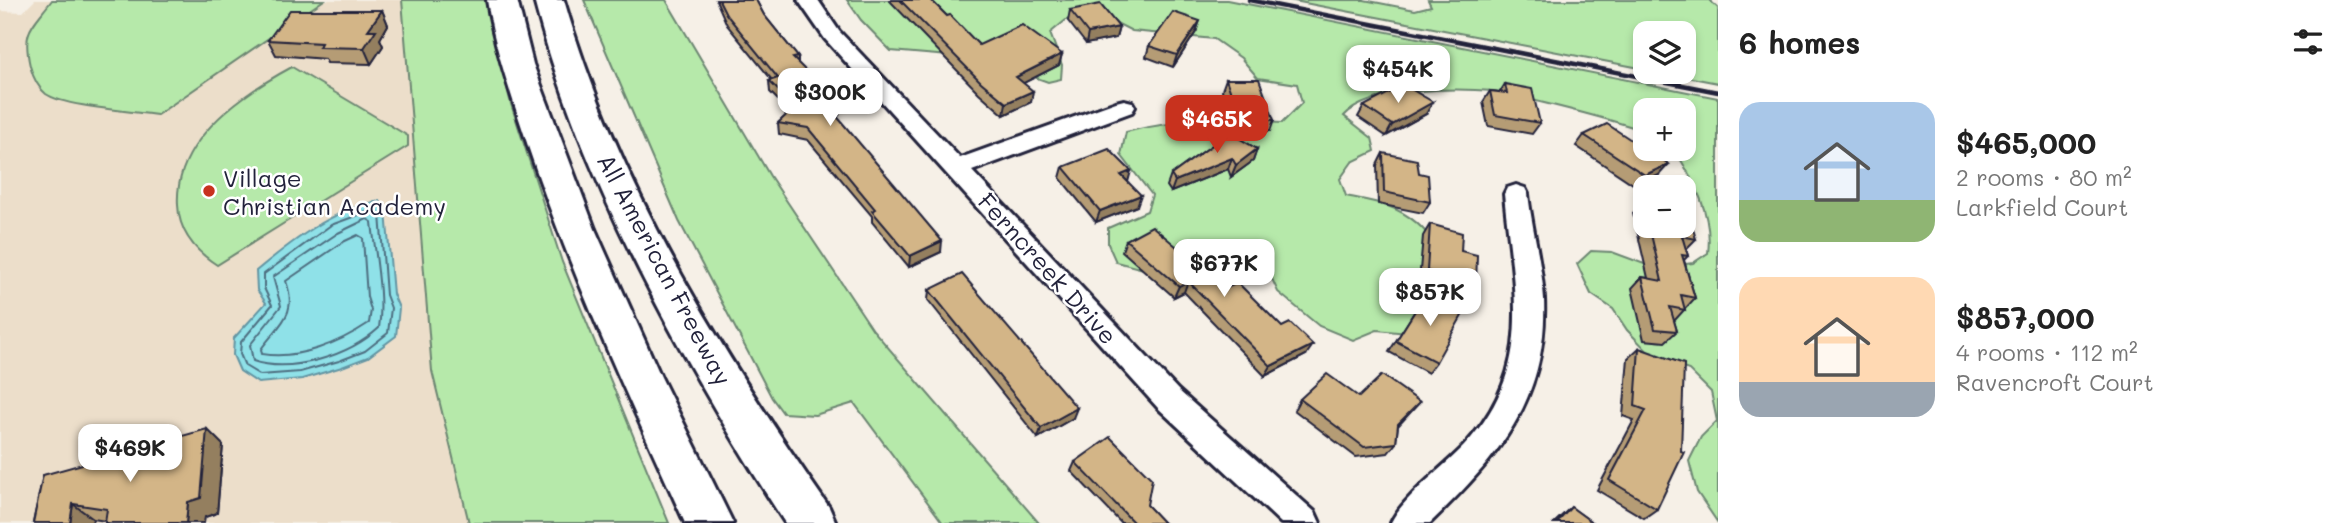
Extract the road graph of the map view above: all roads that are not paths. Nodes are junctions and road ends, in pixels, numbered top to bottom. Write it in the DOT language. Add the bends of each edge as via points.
graph roads {
  1 [pos="502,0"];
  2 [pos="549,0"];
  3 [pos="808,0"];
  4 [pos="1124,107"];
  5 [pos="957,168"];
  6 [pos="1516,194"];
  7 [pos="709,523"];
  8 [pos="811,523"];
  9 [pos="1304,523"];
  10 [pos="1407,523"];
  1 -- 7 [label="highway" via="523,79 573,220"];
  2 -- 8 [label="highway, All American Freeway" via="559,41 610,173 705,352"];
  3 -- 5 [label="street, Ferncreek Drive" via="832,35"];
  4 -- 5 [label="street"];
  5 -- 9 [label="street, Ferncreek Drive" via="1168,399"];
  6 -- 10 [label="street" via="1530,301 1525,370 1512,407 1472,462"];
}
